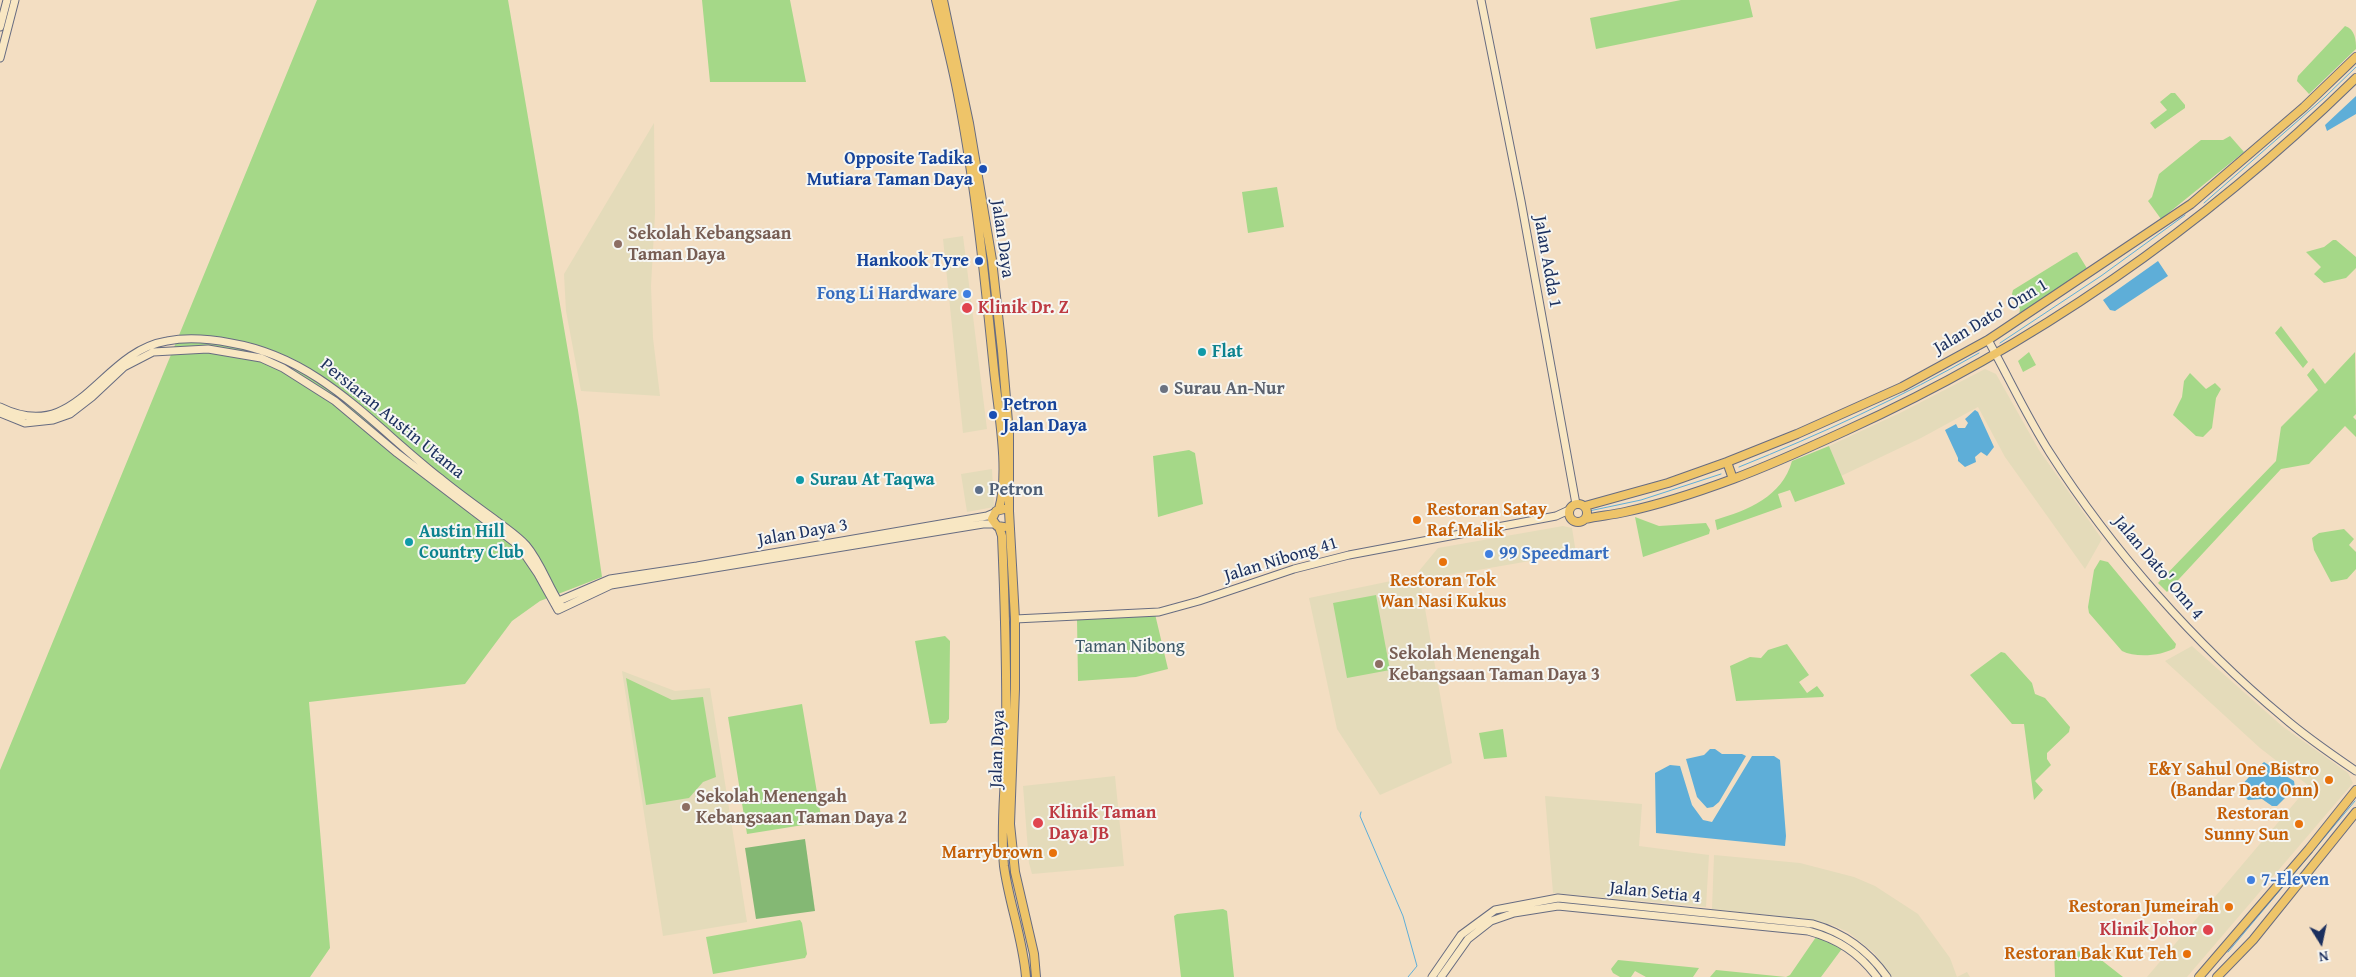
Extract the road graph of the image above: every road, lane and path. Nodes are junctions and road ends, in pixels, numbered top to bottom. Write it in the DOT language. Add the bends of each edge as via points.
graph roads {
  1 [pos="8,0"];
  2 [pos="15,0"];
  3 [pos="936,0"];
  4 [pos="943,0"];
  5 [pos="1481,0"];
  6 [pos="1487,0"];
  7 [pos="0,27"];
  8 [pos="1487,27"];
  9 [pos="2356,57"];
  10 [pos="0,58"];
  11 [pos="2356,78"];
  12 [pos="1988,340"];
  13 [pos="1996,355"];
  14 [pos="0,407"];
  15 [pos="0,413"];
  16 [pos="1727,462"];
  17 [pos="1733,479"];
  18 [pos="1576,504"];
  19 [pos="1585,506"];
  20 [pos="996,511"];
  21 [pos="1570,514"];
  22 [pos="1010,517"];
  23 [pos="1585,519"];
  24 [pos="997,526"];
  25 [pos="617,580"];
  26 [pos="550,584"];
  27 [pos="578,591"];
  28 [pos="558,606"];
  29 [pos="1015,619"];
  30 [pos="2356,771"];
  31 [pos="2356,790"];
  32 [pos="2356,812"];
  33 [pos="1026,977"];
  34 [pos="1036,977"];
  35 [pos="1432,977"];
  36 [pos="1441,977"];
  37 [pos="1877,977"];
  38 [pos="1887,977"];
  39 [pos="2198,977"];
  40 [pos="2217,977"];
  1 -- 7 [label="street"];
  2 -- 10 [label="street"];
  3 -- 20 [label="main road, Jalan Daya" via="959,99 982,262 1001,435 1002,499"];
  4 -- 22 [label="main road, Jalan Daya" via="963,91 992,260 1009,434"];
  5 -- 8 [label="street, Jalan Adda 1"];
  6 -- 8 [label="street, Jalan Adda 1"];
  8 -- 18 [label="street, Jalan Adda 1"];
  9 -- 12 [label="main road, Jalan Dato' Onn 1" via="2284,125 2191,204"];
  11 -- 13 [label="main road, Jalan Dato' Onn 1" via="2255,172 2200,217 2116,277"];
  12 -- 13 [label="street, Jalan Dato' Onn 4"];
  12 -- 16 [label="main road, Jalan Dato' Onn 1" via="1902,387"];
  13 -- 17 [label="main road, Jalan Dato' Onn 1" via="1904,404"];
  13 -- 30 [label="street, Jalan Dato' Onn 4" via="2050,453 2154,590 2199,639 2265,701"];
  14 -- 26 [label="street, Persiaran Austin Utama" via="36,417 62,410 86,396 129,356 166,341 217,340 269,351 318,376 441,479 523,541 540,563"];
  15 -- 28 [label="street, Persiaran Austin Utama" via="25,423 53,420 70,414 124,367 153,352 208,349 261,358 284,368 335,401 519,546"];
  16 -- 17 [label="main road"];
  16 -- 19 [label="main road, Jalan Dato' Onn 1" via="1668,483"];
  17 -- 23 [label="main road, Jalan Dato' Onn 1" via="1666,501"];
  18 -- 19 [label="main road"];
  18 -- 21 [label="main road"];
  19 -- 23 [label="main road" via="1588,513"];
  20 -- 22 [label="main road" via="1005,510"];
  20 -- 24 [label="main road" via="992,519"];
  20 -- 25 [label="street, Jalan Daya 3" via="987,516"];
  21 -- 23 [label="main road" via="1578,522"];
  21 -- 29 [label="street, Jalan Nibong 41" via="1349,555 1159,612"];
  22 -- 24 [label="main road" via="1007,525"];
  22 -- 29 [label="main road, Jalan Daya"];
  24 -- 25 [label="street, Jalan Daya 3" via="983,524 698,572"];
  24 -- 33 [label="main road, Jalan Daya" via="1002,536 1006,619 1004,866"];
  25 -- 27 [label="street" via="603,580"];
  25 -- 28 [label="street"];
  26 -- 27 [label="street" via="560,593"];
  26 -- 28 [label="street, Persiaran Austin Utama"];
  27 -- 28 [label="street"];
  29 -- 34 [label="main road, Jalan Daya" via="1010,824 1015,872 1034,954"];
  31 -- 39 [label="main road"];
  32 -- 40 [label="main road" via="2253,940"];
  35 -- 38 [label="street, Jalan Setia 4" via="1461,935 1495,910 1558,898 1813,924 1853,941 1871,956"];
  36 -- 37 [label="street, Jalan Setia 4" via="1468,939 1491,921 1514,913 1558,906 1808,931 1834,939 1848,948 1865,960"];
}
